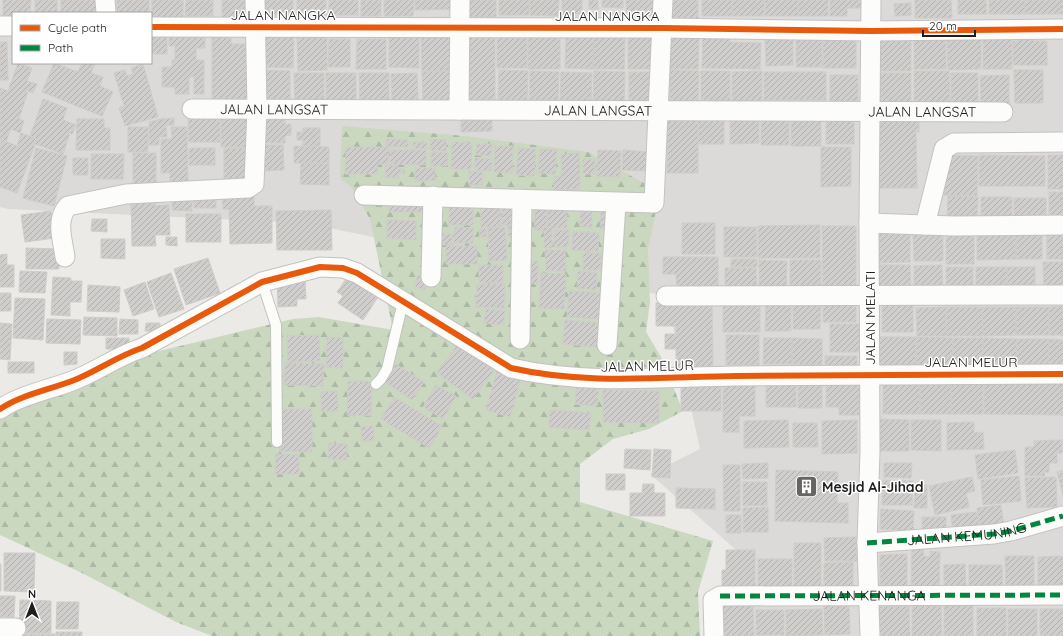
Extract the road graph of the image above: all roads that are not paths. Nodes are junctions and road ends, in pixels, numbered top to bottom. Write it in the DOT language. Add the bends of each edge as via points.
graph roads {
  1 [pos="105,0"];
  2 [pos="255,0"];
  3 [pos="460,0"];
  4 [pos="663,0"];
  5 [pos="871,0"];
  6 [pos="106,12"];
  7 [pos="0,26"];
  8 [pos="12,26"];
  9 [pos="152,27"];
  10 [pos="256,27"];
  11 [pos="460,27"];
  12 [pos="663,28"];
  13 [pos="1063,29"];
  14 [pos="871,31"];
  15 [pos="192,109"];
  16 [pos="257,109"];
  17 [pos="659,109"];
  18 [pos="459,110"];
  19 [pos="871,110"];
  20 [pos="1003,112"];
  21 [pos="1063,142"];
  22 [pos="364,195"];
  23 [pos="433,196"];
  24 [pos="522,200"];
  25 [pos="616,203"];
  26 [pos="869,223"];
  27 [pos="925,225"];
  28 [pos="1063,225"];
  29 [pos="65,257"];
  30 [pos="431,277"];
  31 [pos="262,282"];
  32 [pos="1063,295"];
  33 [pos="666,296"];
  34 [pos="871,296"];
  35 [pos="403,302"];
  36 [pos="520,339"];
  37 [pos="607,345"];
  38 [pos="870,374"];
  39 [pos="1063,374"];
  40 [pos="376,384"];
  41 [pos="0,409"];
  42 [pos="277,442"];
  43 [pos="1063,516"];
  44 [pos="868,543"];
  45 [pos="870,595"];
  46 [pos="1063,595"];
  47 [pos="714,636"];
  48 [pos="870,636"];
  1 -- 6 [label="street"];
  2 -- 10 [label="street"];
  3 -- 11 [label="street"];
  4 -- 12 [label="street"];
  5 -- 14 [label="street, JALAN MELATI"];
  7 -- 8 [label="street"];
  9 -- 10 [label="street, JALAN NANGKA"];
  10 -- 11 [label="street, JALAN NANGKA"];
  10 -- 16 [label="street"];
  11 -- 12 [label="street, JALAN NANGKA"];
  11 -- 18 [label="street"];
  12 -- 14 [label="street, JALAN NANGKA"];
  12 -- 17 [label="street"];
  13 -- 14 [label="street, JALAN NANGKA"];
  14 -- 19 [label="street, JALAN MELATI"];
  15 -- 16 [label="street, JALAN LANGSAT"];
  16 -- 18 [label="street, JALAN LANGSAT"];
  16 -- 29 [label="street" via="252,187 126,194 68,206 62,212 60,224"];
  17 -- 18 [label="street, JALAN LANGSAT"];
  17 -- 19 [label="street, JALAN LANGSAT"];
  17 -- 25 [label="street" via="654,203"];
  19 -- 20 [label="street, JALAN LANGSAT"];
  19 -- 26 [label="street, JALAN MELATI"];
  21 -- 27 [label="street" via="954,143 944,149"];
  22 -- 23 [label="street"];
  23 -- 24 [label="street"];
  23 -- 30 [label="street"];
  24 -- 25 [label="street"];
  24 -- 36 [label="street"];
  25 -- 37 [label="street"];
  26 -- 27 [label="street"];
  26 -- 34 [label="street, JALAN MELATI"];
  27 -- 28 [label="street"];
  31 -- 35 [label="street, JALAN MELUR" via="320,267 343,268"];
  31 -- 41 [label="street, JALAN MELUR" via="142,348 129,352 74,381 10,402"];
  31 -- 42 [label="lane" via="276,325"];
  32 -- 34 [label="street"];
  33 -- 34 [label="street"];
  34 -- 38 [label="street, JALAN MELATI"];
  35 -- 38 [label="street, JALAN MELUR" via="511,368 540,375 625,380"];
  35 -- 40 [label="lane" via="387,369"];
  38 -- 39 [label="street, JALAN MELUR"];
  38 -- 44 [label="street, JALAN MELATI"];
  43 -- 44 [label="street, JALAN KEMUNING" via="994,534"];
  44 -- 45 [label="street, JALAN MELATI"];
  45 -- 46 [label="street, JALAN KENANGA"];
  45 -- 47 [label="street, JALAN KENANGA" via="717,597 713,600"];
  45 -- 48 [label="street, JALAN MELATI"];
}
